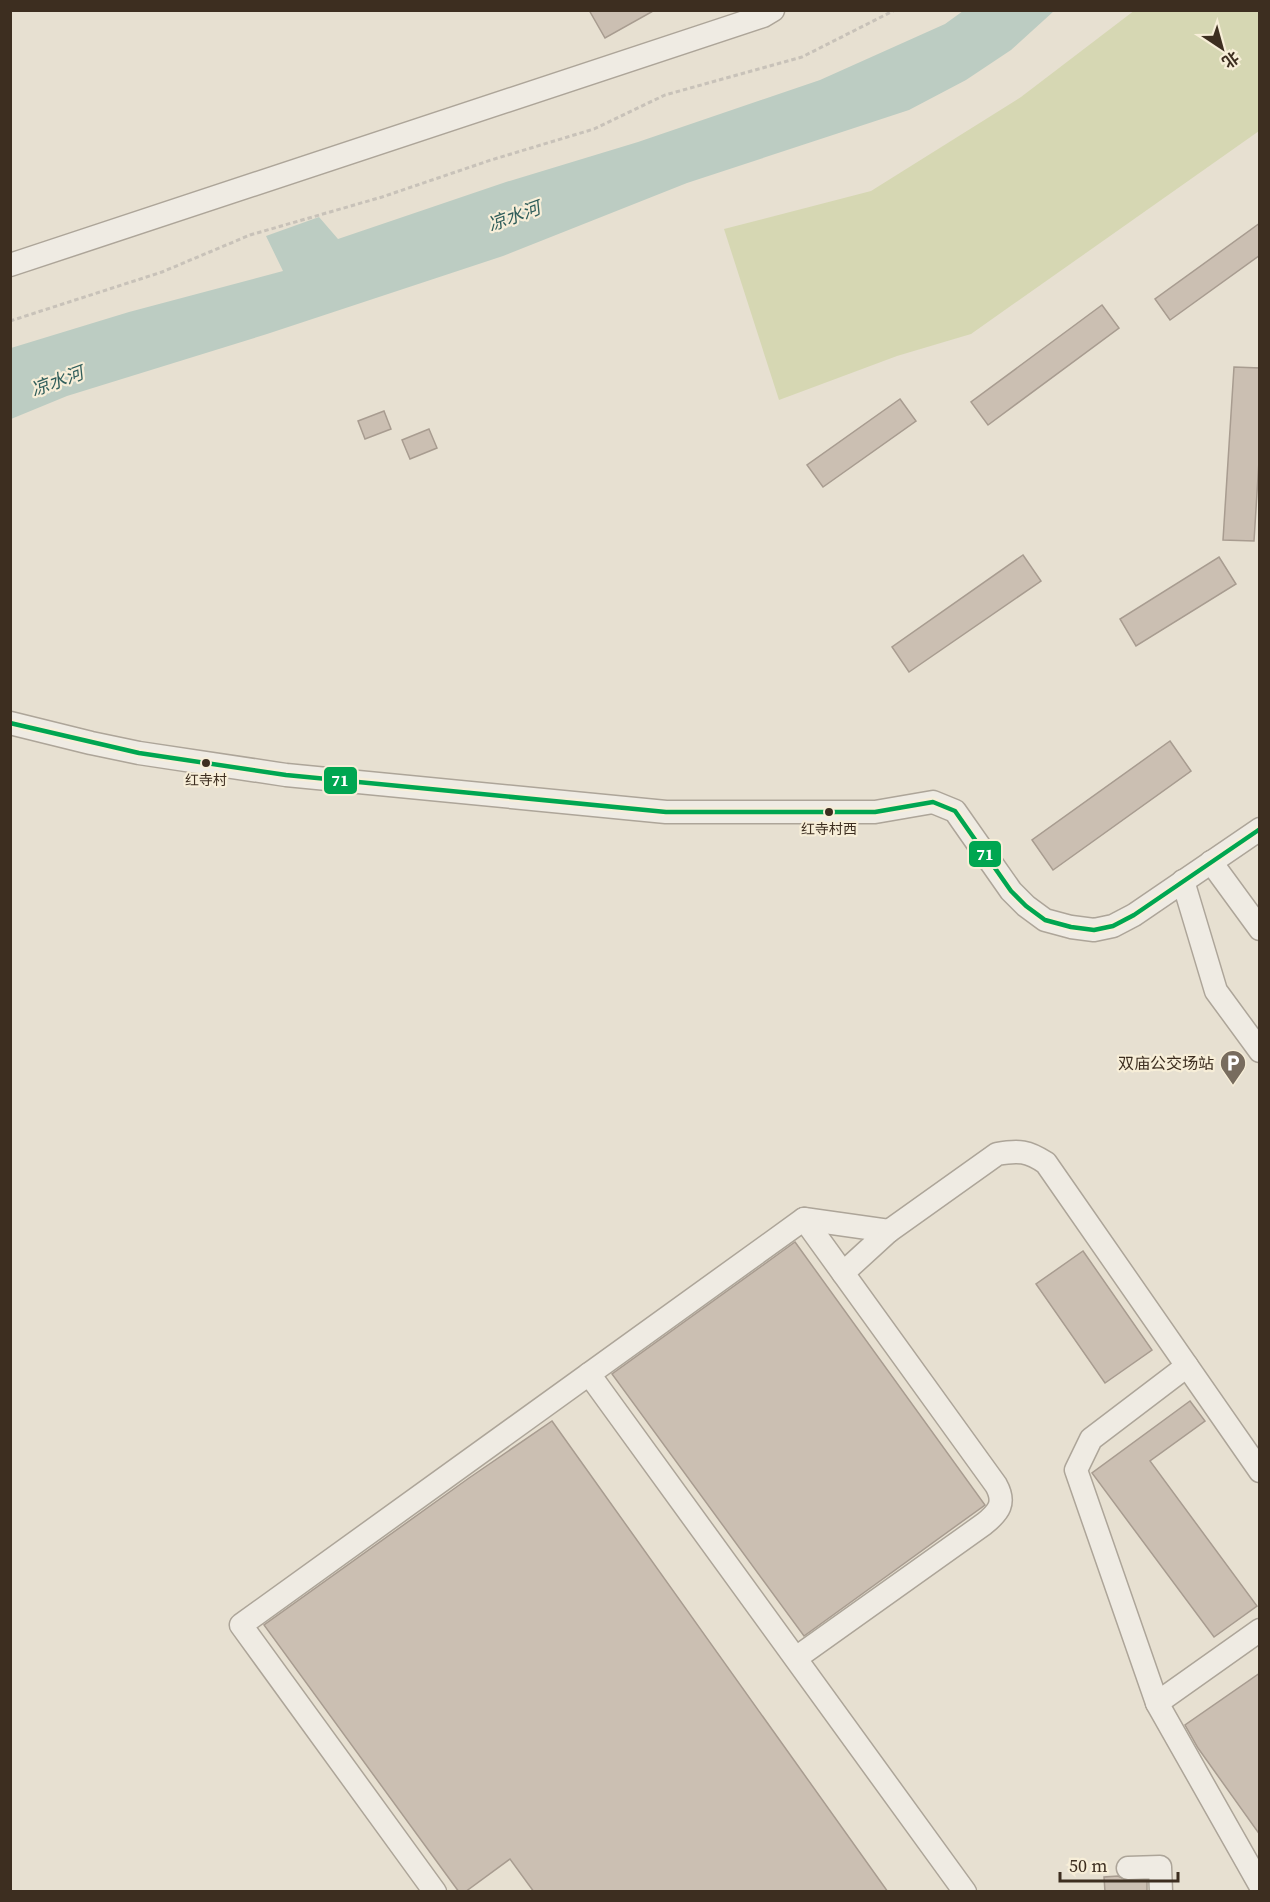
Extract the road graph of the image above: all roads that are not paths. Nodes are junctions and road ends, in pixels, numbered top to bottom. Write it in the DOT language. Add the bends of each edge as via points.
graph roads {
  1 [pos="773,10"];
  2 [pos="10,265"];
  3 [pos="10,723"];
  4 [pos="1260,829"];
  5 [pos="1211,862"];
  6 [pos="1183,881"];
  7 [pos="1260,929"];
  8 [pos="1260,1051"];
  9 [pos="804,1219"];
  10 [pos="889,1232"];
  11 [pos="843,1273"];
  12 [pos="1187,1366"];
  13 [pos="589,1374"];
  14 [pos="1260,1471"];
  15 [pos="1260,1630"];
  16 [pos="796,1658"];
  17 [pos="1157,1703"];
  18 [pos="1128,1868"];
  19 [pos="1260,1885"];
  20 [pos="435,1892"];
  21 [pos="965,1892"];
  22 [pos="1161,1892"];
  1 -- 2 [label="street"];
  3 -- 6 [label="street" via="129,751 286,775 666,812 875,812 933,802 955,811 1011,891 1026,906 1045,920 1071,927 1094,930 1113,926"];
  4 -- 5 [label="street"];
  5 -- 6 [label="street"];
  5 -- 7 [label="street"];
  6 -- 8 [label="street" via="1216,992"];
  9 -- 10 [label="street"];
  9 -- 11 [label="street"];
  9 -- 13 [label="street"];
  10 -- 11 [label="street"];
  10 -- 12 [label="street" via="997,1154 1032,1154 1046,1163"];
  11 -- 16 [label="street" via="996,1485 1002,1501 999,1511 984,1524"];
  12 -- 14 [label="street"];
  12 -- 17 [label="street" via="1091,1440 1076,1470"];
  13 -- 16 [label="street"];
  13 -- 20 [label="street" via="241,1624"];
  15 -- 17 [label="street"];
  16 -- 21 [label="street"];
  17 -- 19 [label="street"];
  18 -- 22 [label="street" via="1160,1867"];
}
